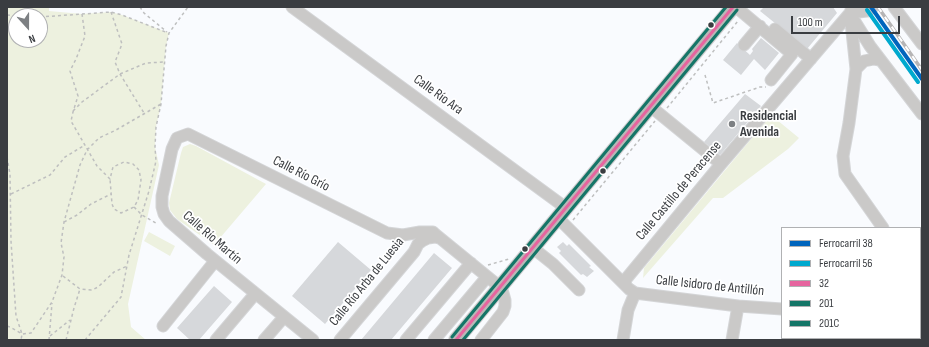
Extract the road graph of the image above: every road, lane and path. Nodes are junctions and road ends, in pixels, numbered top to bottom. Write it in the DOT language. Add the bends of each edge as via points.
graph roads {
  1 [pos="140,7"];
  2 [pos="188,7"];
  3 [pos="292,7"];
  4 [pos="748,7"];
  5 [pos="873,7"];
  6 [pos="894,7"];
  7 [pos="849,9"];
  8 [pos="737,11"];
  9 [pos="111,12"];
  10 [pos="82,14"];
  11 [pos="48,17"];
  12 [pos="760,26"];
  13 [pos="169,33"];
  14 [pos="922,44"];
  15 [pos="744,45"];
  16 [pos="811,59"];
  17 [pos="880,60"];
  18 [pos="164,62"];
  19 [pos="856,69"];
  20 [pos="120,74"];
  21 [pos="705,76"];
  22 [pos="769,83"];
  23 [pos="161,104"];
  24 [pos="650,106"];
  25 [pos="665,110"];
  26 [pos="73,112"];
  27 [pos="144,113"];
  28 [pos="922,114"];
  29 [pos="657,119"];
  30 [pos="188,134"];
  31 [pos="84,145"];
  32 [pos="87,150"];
  33 [pos="7,157"];
  34 [pos="721,164"];
  35 [pos="7,173"];
  36 [pos="10,174"];
  37 [pos="110,179"];
  38 [pos="10,194"];
  39 [pos="111,194"];
  40 [pos="134,207"];
  41 [pos="142,215"];
  42 [pos="564,218"];
  43 [pos="64,222"];
  44 [pos="156,223"];
  45 [pos="882,227"];
  46 [pos="406,234"];
  47 [pos="442,239"];
  48 [pos="416,248"];
  49 [pos="533,248"];
  50 [pos="510,259"];
  51 [pos="215,261"];
  52 [pos="471,263"];
  53 [pos="488,265"];
  54 [pos="126,266"];
  55 [pos="62,275"];
  56 [pos="487,277"];
  57 [pos="624,281"];
  58 [pos="500,287"];
  59 [pos="80,289"];
  60 [pos="579,290"];
  61 [pos="635,293"];
  62 [pos="255,294"];
  63 [pos="52,302"];
  64 [pos="738,306"];
  65 [pos="781,309"];
  66 [pos="284,317"];
  67 [pos="70,320"];
  68 [pos="7,326"];
  69 [pos="163,326"];
  70 [pos="22,334"];
  71 [pos="49,339"];
  72 [pos="21,340"];
  73 [pos="45,340"];
  74 [pos="66,340"];
  75 [pos="85,340"];
  76 [pos="216,340"];
  77 [pos="264,340"];
  78 [pos="313,340"];
  79 [pos="340,340"];
  80 [pos="406,340"];
  81 [pos="434,340"];
  82 [pos="456,340"];
  83 [pos="481,340"];
  84 [pos="623,340"];
  85 [pos="732,340"];
  1 -- 13 [label="path"];
  2 -- 13 [label="path"];
  3 -- 42 [label="street, Calle Río Ara"];
  4 -- 16 [label="street"];
  5 -- 7 [label="street" via="867,11"];
  6 -- 14 [label="street"];
  7 -- 16 [label="street, Calle Castillo de Peracense"];
  7 -- 17 [label="street"];
  7 -- 19 [label="street"];
  8 -- 12 [label="street"];
  8 -- 24 [label="main road"];
  8 -- 25 [label="path"];
  9 -- 10 [label="path"];
  9 -- 13 [label="path"];
  9 -- 20 [label="path" via="122,44 115,62"];
  10 -- 11 [label="path"];
  10 -- 26 [label="path" via="85,36 70,71 78,96"];
  12 -- 15 [label="street"];
  12 -- 22 [label="street" via="792,54"];
  13 -- 18 [label="path"];
  16 -- 34 [label="street, Calle Castillo de Peracense"];
  17 -- 19 [label="street" via="864,61"];
  17 -- 28 [label="street"];
  18 -- 20 [label="path" via="146,64"];
  18 -- 23 [label="path"];
  19 -- 45 [label="street" via="843,156 844,174"];
  20 -- 26 [label="path" via="82,102"];
  20 -- 27 [label="path"];
  21 -- 22 [label="path" via="713,102"];
  23 -- 27 [label="path"];
  23 -- 41 [label="path" via="156,127 156,161"];
  24 -- 34 [label="street"];
  24 -- 42 [label="main road"];
  26 -- 31 [label="path" via="71,121"];
  27 -- 32 [label="path" via="99,138"];
  29 -- 42 [label="path"];
  30 -- 46 [label="street, Calle Río Grío" via="382,231"];
  30 -- 51 [label="street, Calle Río Martín" via="177,138 172,149 162,207 169,221"];
  31 -- 32 [label="path"];
  31 -- 38 [label="path" via="65,157 50,175"];
  32 -- 37 [label="path" via="96,166"];
  32 -- 43 [label="path" via="80,165"];
  33 -- 36 [label="path"];
  34 -- 57 [label="street, Calle Castillo de Peracense"];
  35 -- 36 [label="path"];
  36 -- 38 [label="path"];
  37 -- 39 [label="path"];
  37 -- 40 [label="path" via="112,167 124,162 133,164 139,170 141,180 138,200"];
  38 -- 70 [label="path" via="16,316"];
  39 -- 40 [label="path" via="114,209 121,213"];
  39 -- 43 [label="path"];
  40 -- 41 [label="path"];
  41 -- 44 [label="path"];
  41 -- 54 [label="path"];
  42 -- 49 [label="main road"];
  42 -- 57 [label="street, Calle Río Ara"];
  43 -- 55 [label="path" via="61,243 64,257"];
  46 -- 47 [label="street, Calle Río Grío" via="432,232"];
  46 -- 48 [label="street, Calle Río Arba de Luesia" via="413,236"];
  47 -- 48 [label="street, Calle Río Arba de Luesia" via="435,237 422,240"];
  47 -- 52 [label="street, Calle Río Grío"];
  48 -- 79 [label="street, Calle Río Arba de Luesia"];
  49 -- 58 [label="main road"];
  49 -- 60 [label="street"];
  50 -- 53 [label="path"];
  51 -- 62 [label="street, Calle Río Martín"];
  51 -- 69 [label="street"];
  52 -- 56 [label="street, Calle Río Grío"];
  52 -- 80 [label="street"];
  54 -- 59 [label="path" via="114,272 94,289"];
  54 -- 75 [label="path" via="121,297"];
  55 -- 59 [label="path"];
  55 -- 63 [label="path"];
  56 -- 58 [label="street, Calle Río Grío"];
  56 -- 81 [label="street"];
  57 -- 61 [label="street, Calle Río Ara"];
  58 -- 82 [label="main road"];
  58 -- 83 [label="street" via="505,300 503,312"];
  59 -- 67 [label="path"];
  61 -- 64 [label="street, Calle Isidoro de Antillón"];
  61 -- 84 [label="street" via="628,310"];
  62 -- 66 [label="street, Calle Río Martín"];
  62 -- 76 [label="street"];
  63 -- 70 [label="path" via="31,333"];
  63 -- 71 [label="path"];
  64 -- 65 [label="street, Calle Isidoro de Antillón"];
  64 -- 85 [label="street"];
  66 -- 77 [label="street"];
  66 -- 78 [label="street, Calle Río Martín"];
  67 -- 71 [label="path"];
  67 -- 74 [label="path"];
  68 -- 70 [label="path"];
  70 -- 72 [label="path"];
  71 -- 73 [label="path"];
}
